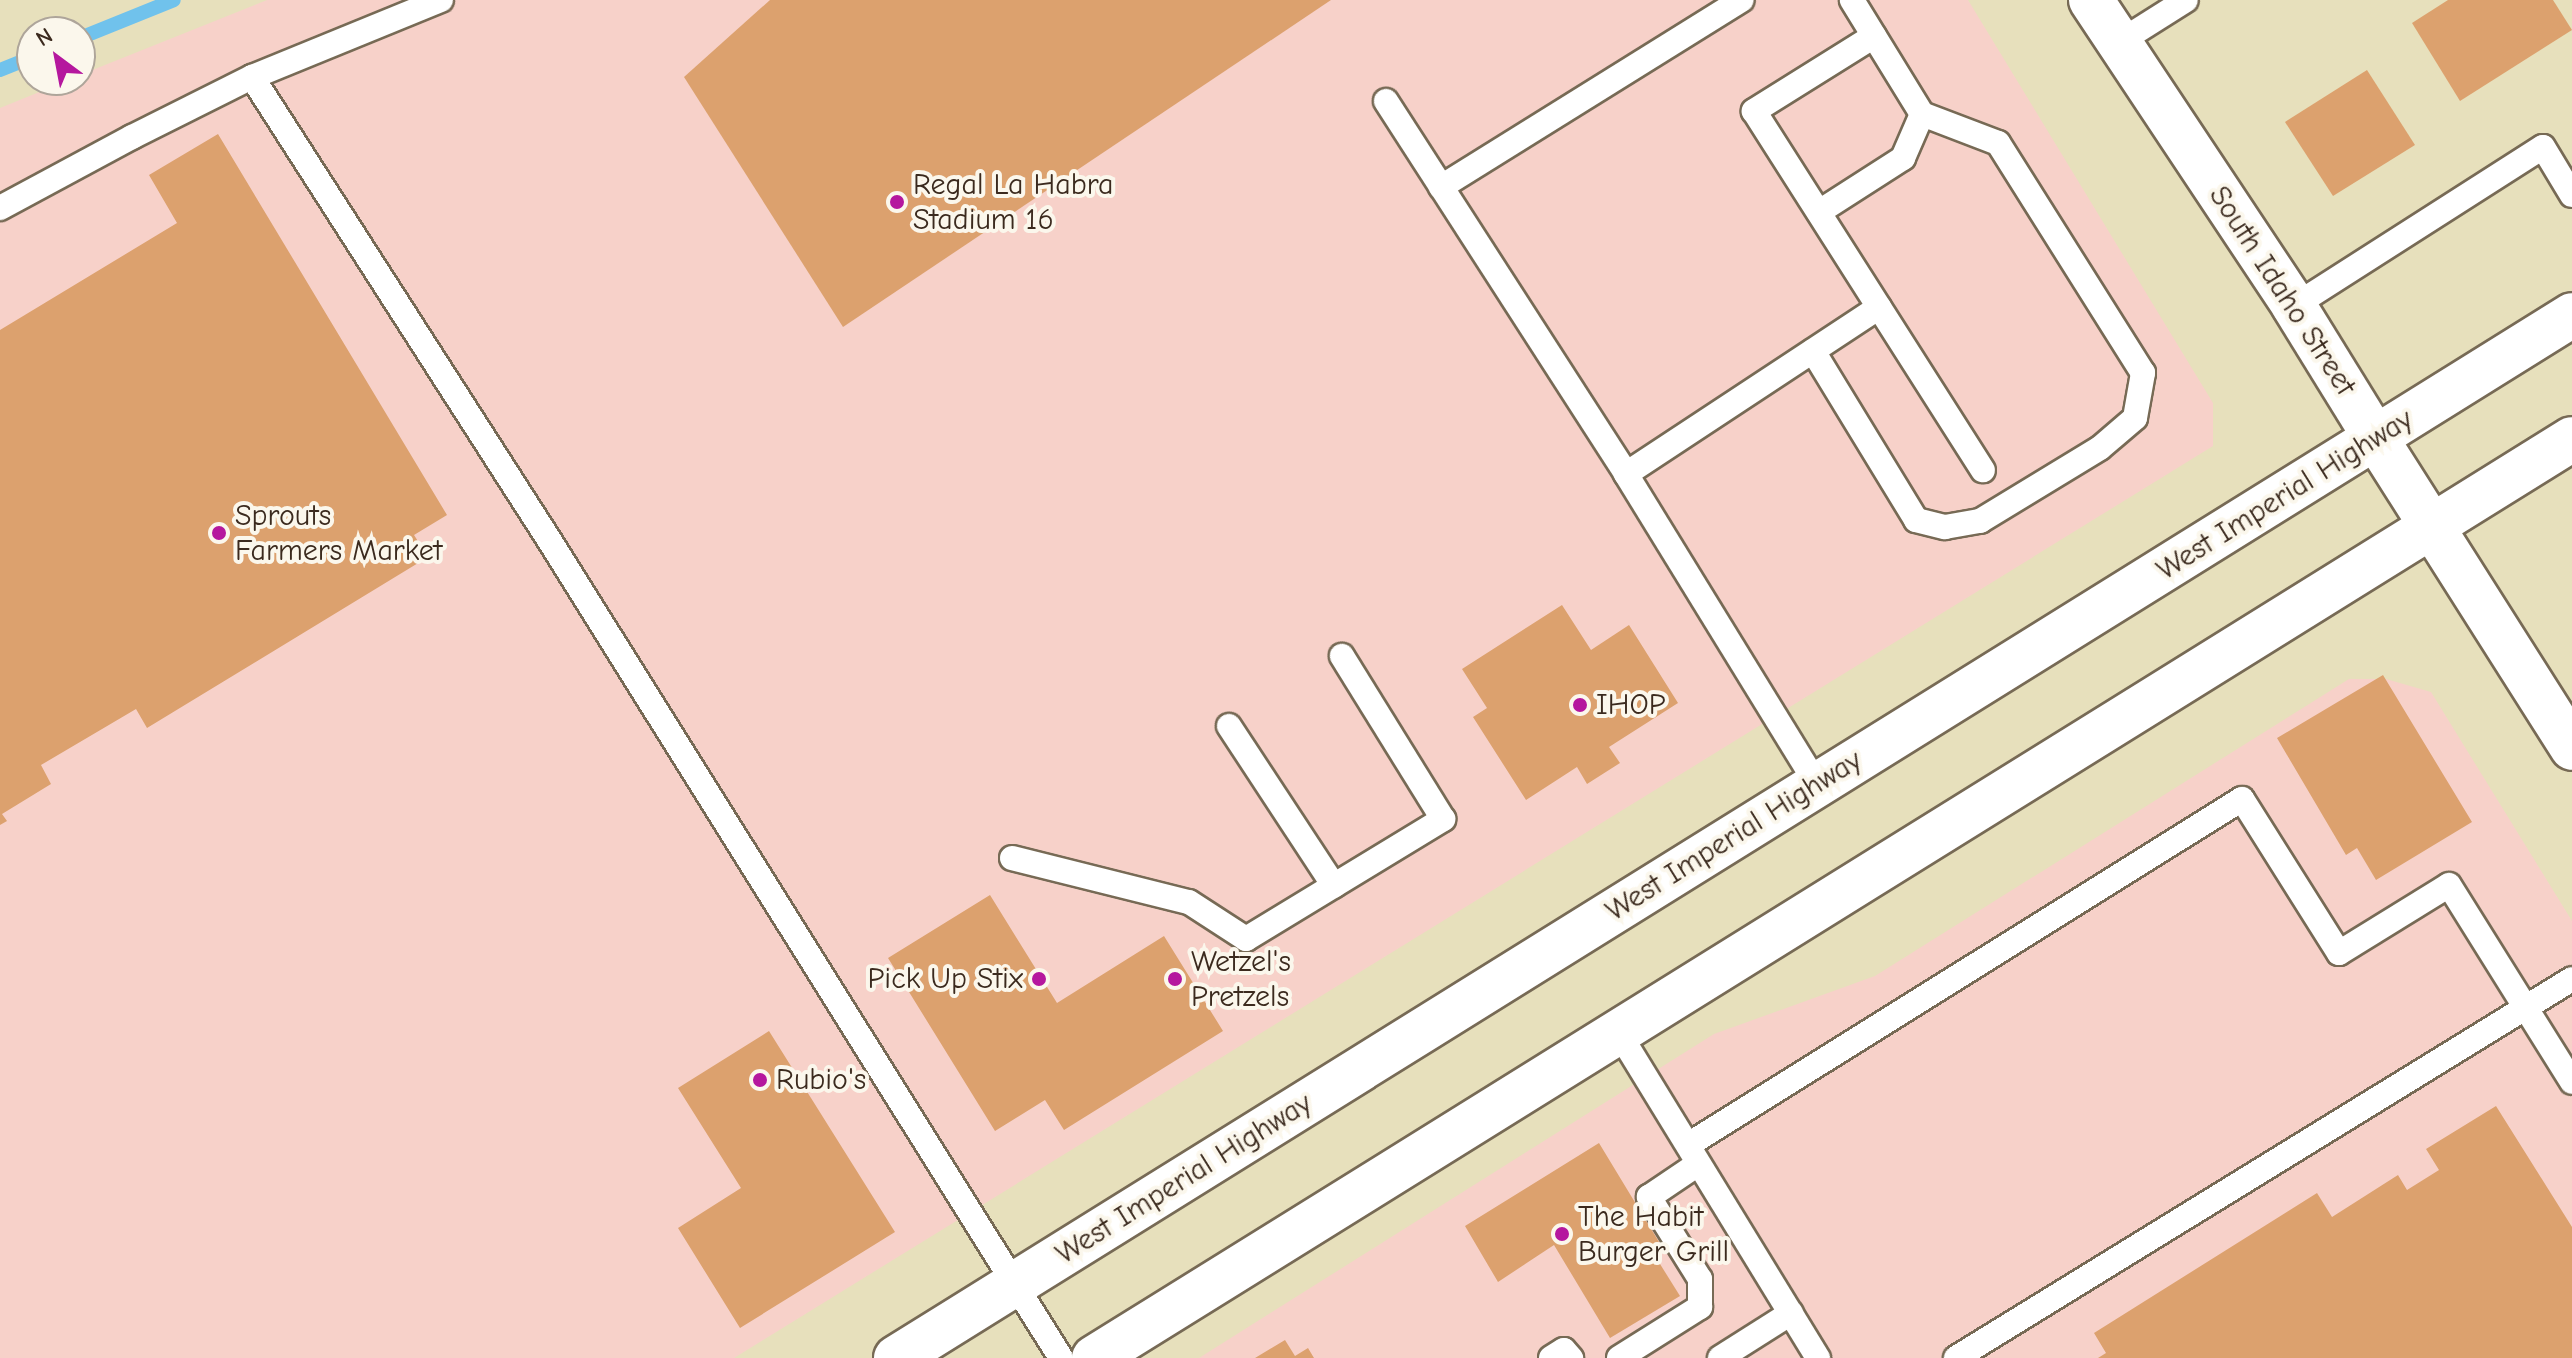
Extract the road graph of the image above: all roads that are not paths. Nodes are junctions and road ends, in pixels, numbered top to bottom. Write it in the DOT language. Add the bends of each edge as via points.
graph roads {
  1 [pos="441,0"];
  2 [pos="1742,0"];
  3 [pos="1852,0"];
  4 [pos="2091,0"];
  5 [pos="2186,0"];
  6 [pos="1874,36"];
  7 [pos="2118,43"];
  8 [pos="252,77"];
  9 [pos="1386,101"];
  10 [pos="1922,114"];
  11 [pos="1441,187"];
  12 [pos="2572,195"];
  13 [pos="0,208"];
  14 [pos="1819,212"];
  15 [pos="2294,306"];
  16 [pos="1879,307"];
  17 [pos="2572,315"];
  18 [pos="1813,351"];
  19 [pos="2375,437"];
  20 [pos="2572,439"];
  21 [pos="1983,470"];
  22 [pos="1626,474"];
  23 [pos="2431,528"];
  24 [pos="1342,656"];
  25 [pos="1229,726"];
  26 [pos="2572,748"];
  27 [pos="1817,784"];
  28 [pos="1012,858"];
  29 [pos="1334,886"];
  30 [pos="2572,979"];
  31 [pos="2525,1008"];
  32 [pos="1617,1030"];
  33 [pos="2572,1082"];
  34 [pos="1693,1155"];
  35 [pos="1016,1285"];
  36 [pos="1791,1313"];
  37 [pos="896,1358"];
  38 [pos="1061,1358"];
  39 [pos="1094,1358"];
  40 [pos="1551,1358"];
  41 [pos="1571,1358"];
  42 [pos="1619,1358"];
  43 [pos="1720,1358"];
  44 [pos="1818,1358"];
  45 [pos="1956,1358"];
  1 -- 8 [label="lane"];
  2 -- 11 [label="lane"];
  3 -- 6 [label="lane"];
  4 -- 7 [label="main road, South Idaho Street"];
  5 -- 7 [label="lane"];
  6 -- 10 [label="lane"];
  6 -- 14 [label="lane" via="1754,111"];
  7 -- 15 [label="main road, South Idaho Street"];
  8 -- 13 [label="lane"];
  8 -- 35 [label="lane"];
  9 -- 11 [label="lane"];
  10 -- 14 [label="lane" via="1903,158"];
  10 -- 18 [label="lane" via="1998,143 2143,373 2135,418 2100,448 1980,521 1945,527 1916,520"];
  11 -- 22 [label="lane"];
  12 -- 15 [label="lane" via="2543,147"];
  14 -- 16 [label="lane"];
  15 -- 19 [label="main road, South Idaho Street"];
  16 -- 18 [label="lane"];
  16 -- 21 [label="lane"];
  17 -- 19 [label="main road, West Imperial Highway"];
  18 -- 22 [label="lane"];
  19 -- 23 [label="main road, South Idaho Street"];
  19 -- 27 [label="main road, West Imperial Highway"];
  20 -- 23 [label="main road"];
  22 -- 27 [label="lane"];
  23 -- 26 [label="main road, South Idaho Street"];
  23 -- 32 [label="main road"];
  24 -- 29 [label="lane" via="1443,819"];
  25 -- 29 [label="lane"];
  27 -- 35 [label="main road, West Imperial Highway"];
  28 -- 29 [label="lane" via="1189,902 1246,939"];
  30 -- 31 [label="lane"];
  31 -- 33 [label="lane"];
  31 -- 34 [label="lane" via="2449,885 2339,953 2242,799"];
  31 -- 45 [label="lane"];
  32 -- 34 [label="lane"];
  32 -- 39 [label="main road"];
  34 -- 36 [label="lane"];
  34 -- 42 [label="lane" via="1649,1197 1700,1279 1700,1307"];
  35 -- 37 [label="main road, West Imperial Highway"];
  35 -- 38 [label="lane"];
  36 -- 43 [label="lane"];
  36 -- 44 [label="lane"];
  40 -- 41 [label="lane" via="1564,1350"];
}
